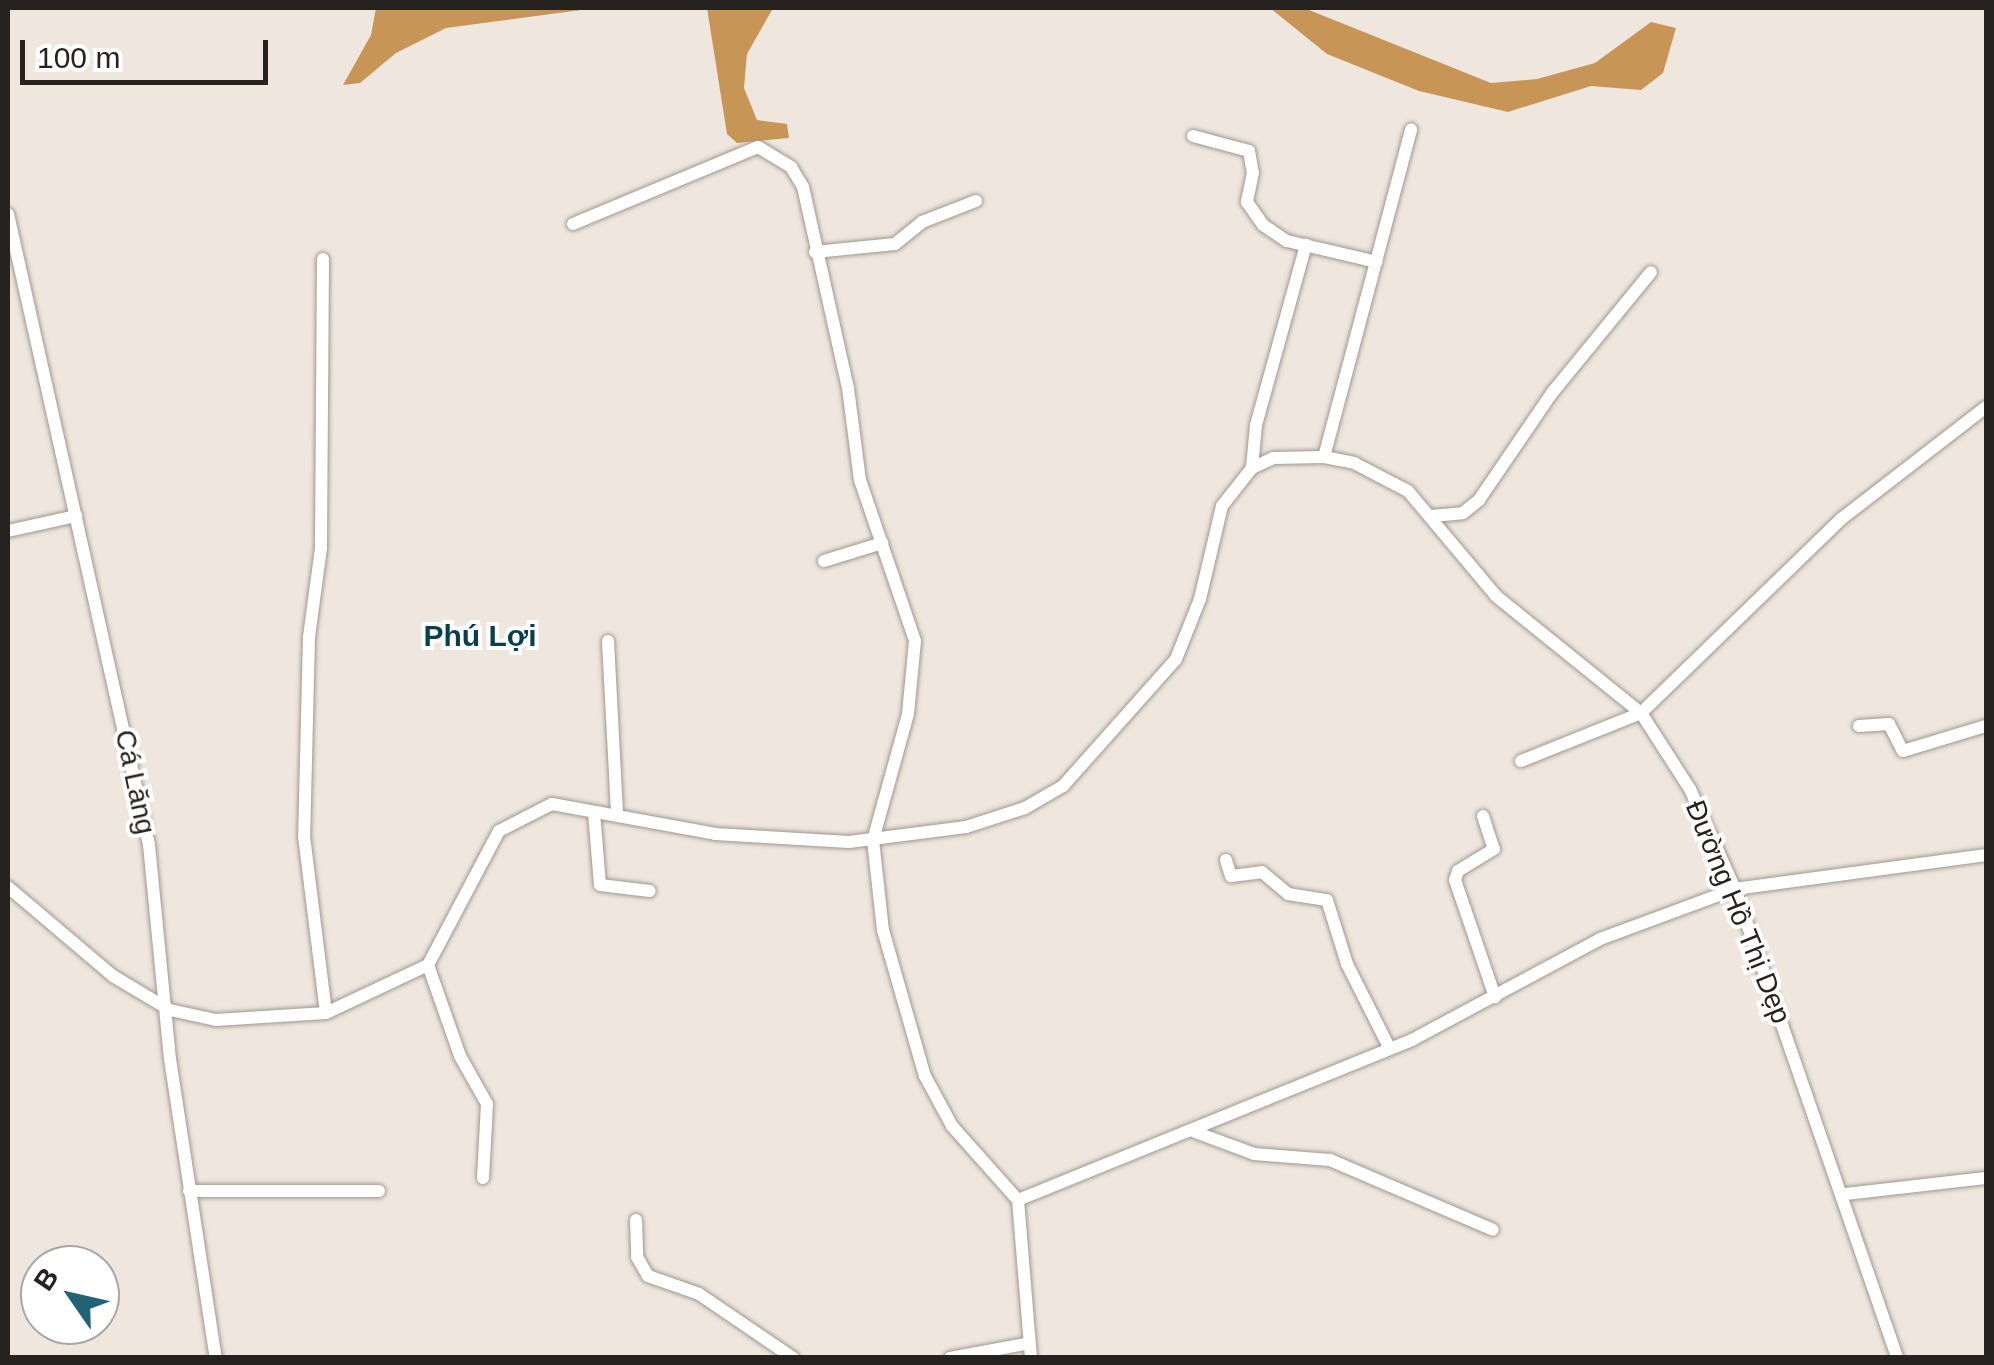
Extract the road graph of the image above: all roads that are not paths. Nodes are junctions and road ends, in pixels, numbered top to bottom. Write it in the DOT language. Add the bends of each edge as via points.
graph roads {
  1 [pos="1411,129"];
  2 [pos="1193,136"];
  3 [pos="976,201"];
  4 [pos="8,214"];
  5 [pos="572,224"];
  6 [pos="1306,245"];
  7 [pos="815,252"];
  8 [pos="324,258"];
  9 [pos="1377,262"];
  10 [pos="1651,272"];
  11 [pos="1986,408"];
  12 [pos="1324,457"];
  13 [pos="1252,468"];
  14 [pos="76,516"];
  15 [pos="1431,516"];
  16 [pos="8,531"];
  17 [pos="882,543"];
  18 [pos="824,561"];
  19 [pos="608,641"];
  20 [pos="1642,713"];
  21 [pos="1859,726"];
  22 [pos="1986,726"];
  23 [pos="1521,761"];
  24 [pos="594,812"];
  25 [pos="617,813"];
  26 [pos="1484,816"];
  27 [pos="873,840"];
  28 [pos="1986,855"];
  29 [pos="1226,860"];
  30 [pos="8,887"];
  31 [pos="1735,888"];
  32 [pos="650,891"];
  33 [pos="428,965"];
  34 [pos="1495,997"];
  35 [pos="170,1010"];
  36 [pos="326,1013"];
  37 [pos="1390,1049"];
  38 [pos="1195,1132"];
  39 [pos="482,1178"];
  40 [pos="1986,1178"];
  41 [pos="189,1191"];
  42 [pos="380,1191"];
  43 [pos="1845,1194"];
  44 [pos="1018,1200"];
  45 [pos="636,1220"];
  46 [pos="1493,1230"];
  47 [pos="1030,1350"];
  48 [pos="216,1358"];
  49 [pos="793,1358"];
  50 [pos="950,1358"];
  51 [pos="1897,1358"];
  1 -- 9 [label="street"];
  2 -- 6 [label="street" via="1249,151 1247,202 1253,215 1287,241"];
  3 -- 7 [label="street" via="922,222 895,244"];
  4 -- 14 [label="street, Cá Lăng"];
  5 -- 7 [label="street" via="758,148 791,167 803,187"];
  6 -- 9 [label="street"];
  6 -- 13 [label="street" via="1256,425"];
  7 -- 17 [label="street" via="848,388 860,480"];
  8 -- 36 [label="street" via="321,548 309,638 304,836"];
  9 -- 12 [label="street"];
  10 -- 15 [label="street" via="1552,392 1479,500 1463,513"];
  11 -- 20 [label="street" via="1842,519"];
  12 -- 13 [label="street, Đường Hồ Thị Dẹp" via="1272,458"];
  12 -- 15 [label="street, Đường Hồ Thị Dẹp" via="1374,471 1408,490"];
  13 -- 27 [label="street" via="1222,506 1200,599 1176,659 1063,786 1025,808 966,828"];
  14 -- 16 [label="street"];
  14 -- 35 [label="street, Cá Lăng" via="149,845"];
  15 -- 20 [label="street, Đường Hồ Thị Dẹp" via="1496,596"];
  17 -- 18 [label="street"];
  17 -- 27 [label="street" via="915,642 908,714"];
  19 -- 25 [label="street"];
  20 -- 23 [label="street"];
  20 -- 31 [label="street, Đường Hồ Thị Dẹp" via="1690,790"];
  21 -- 22 [label="street" via="1889,724 1903,751"];
  24 -- 25 [label="street"];
  24 -- 32 [label="street" via="600,884"];
  24 -- 33 [label="street" via="552,804 499,832"];
  25 -- 27 [label="street" via="715,834"];
  26 -- 34 [label="street" via="1494,848 1458,871 1455,880"];
  27 -- 44 [label="street" via="884,930 925,1076 952,1126"];
  28 -- 31 [label="street"];
  29 -- 37 [label="street" via="1230,876 1262,872 1288,894 1327,900 1347,964"];
  30 -- 35 [label="street" via="113,976"];
  31 -- 34 [label="street" via="1600,939"];
  31 -- 43 [label="street, Đường Hồ Thị Dẹp"];
  33 -- 36 [label="street"];
  33 -- 39 [label="street" via="460,1056 488,1104"];
  34 -- 37 [label="street"];
  35 -- 36 [label="street" via="216,1020"];
  35 -- 41 [label="street, Cá Lăng"];
  37 -- 38 [label="street"];
  38 -- 44 [label="street"];
  38 -- 46 [label="street" via="1254,1154 1330,1160"];
  40 -- 43 [label="street"];
  41 -- 42 [label="street"];
  41 -- 48 [label="street, Cá Lăng"];
  43 -- 51 [label="street, Đường Hồ Thị Dẹp"];
  44 -- 47 [label="street"];
  45 -- 49 [label="street" via="637,1257 648,1276 699,1294"];
  47 -- 50 [label="street"];
}
